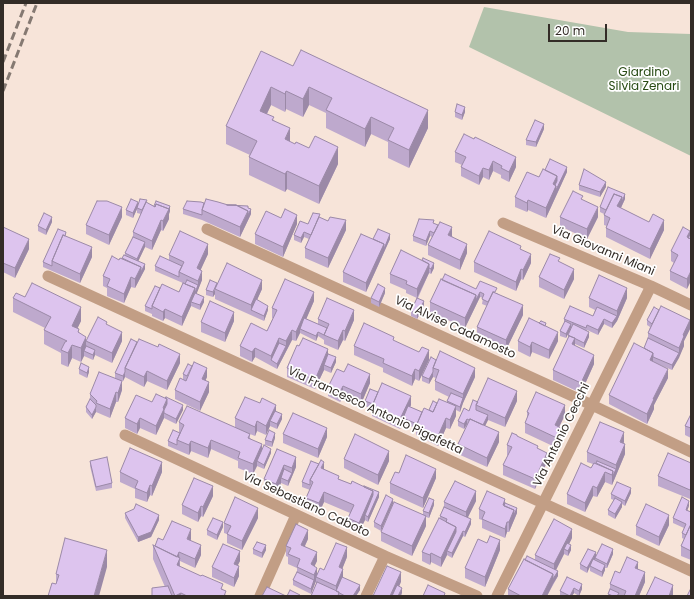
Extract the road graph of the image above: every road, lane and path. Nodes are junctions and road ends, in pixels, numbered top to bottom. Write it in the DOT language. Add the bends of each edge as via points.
graph roads {
  1 [pos="503,223"];
  2 [pos="207,229"];
  3 [pos="48,276"];
  4 [pos="650,286"];
  5 [pos="691,305"];
  6 [pos="592,405"];
  7 [pos="125,435"];
  8 [pos="691,452"];
  9 [pos="543,503"];
  10 [pos="296,515"];
  11 [pos="385,556"];
  12 [pos="691,572"];
  13 [pos="260,596"];
  14 [pos="366,596"];
  15 [pos="476,596"];
  16 [pos="497,596"];
  1 -- 4 [label="street, Via Giovanni Miani"];
  2 -- 6 [label="street, Via Alvise Cadamosto"];
  3 -- 9 [label="street, Via Francesco Antonio Pigafetta"];
  4 -- 5 [label="street, Via Giovanni Miani"];
  4 -- 6 [label="street, Via Antonio Cecchi"];
  6 -- 8 [label="street, Via Alvise Cadamosto"];
  6 -- 9 [label="street, Via Antonio Cecchi"];
  7 -- 10 [label="street, Via Sebastiano Caboto"];
  9 -- 12 [label="street, Via Francesco Antonio Pigafetta"];
  9 -- 16 [label="street, Via Antonio Cecchi"];
  10 -- 11 [label="street, Via Sebastiano Caboto"];
  10 -- 13 [label="street"];
  11 -- 14 [label="street"];
  11 -- 15 [label="street, Via Sebastiano Caboto"];
}
